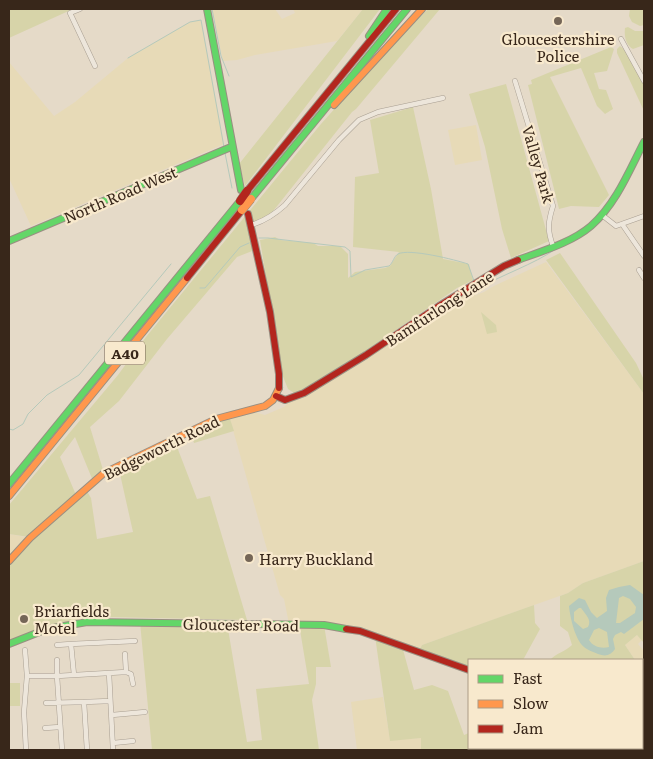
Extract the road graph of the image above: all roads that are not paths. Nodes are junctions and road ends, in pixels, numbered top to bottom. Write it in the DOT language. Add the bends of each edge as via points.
graph roads {
  1 [pos="80,9"];
  2 [pos="207,9"];
  3 [pos="387,9"];
  4 [pos="396,9"];
  5 [pos="407,9"];
  6 [pos="422,9"];
  7 [pos="622,39"];
  8 [pos="96,66"];
  9 [pos="515,81"];
  10 [pos="644,81"];
  11 [pos="330,90"];
  12 [pos="443,98"];
  13 [pos="644,142"];
  14 [pos="231,147"];
  15 [pos="283,160"];
  16 [pos="244,190"];
  17 [pos="245,212"];
  18 [pos="602,215"];
  19 [pos="644,216"];
  20 [pos="622,224"];
  21 [pos="251,225"];
  22 [pos="9,241"];
  23 [pos="553,246"];
  24 [pos="644,256"];
  25 [pos="639,270"];
  26 [pos="644,278"];
  27 [pos="276,396"];
  28 [pos="9,484"];
  29 [pos="9,496"];
  30 [pos="9,561"];
  31 [pos="134,641"];
  32 [pos="9,644"];
  33 [pos="71,644"];
  34 [pos="57,645"];
  35 [pos="25,650"];
  36 [pos="125,654"];
  37 [pos="57,660"];
  38 [pos="468,670"];
  39 [pos="109,672"];
  40 [pos="126,672"];
  41 [pos="74,674"];
  42 [pos="27,676"];
  43 [pos="57,676"];
  44 [pos="133,684"];
  45 [pos="110,700"];
  46 [pos="59,702"];
  47 [pos="84,702"];
  48 [pos="46,703"];
  49 [pos="145,712"];
  50 [pos="112,715"];
  51 [pos="86,719"];
  52 [pos="78,720"];
  53 [pos="60,727"];
  54 [pos="45,728"];
  55 [pos="133,741"];
  56 [pos="113,743"];
  57 [pos="26,750"];
  58 [pos="62,750"];
  59 [pos="87,750"];
  60 [pos="113,750"];
  1 -- 8 [label="street" via="70,13"];
  2 -- 14 [label="main road"];
  3 -- 11 [label="main road"];
  4 -- 11 [label="main road, A40"];
  5 -- 15 [label="main road, A40"];
  6 -- 15 [label="main road"];
  7 -- 10 [label="street"];
  9 -- 23 [label="street, Valley Park" via="552,206 548,230"];
  11 -- 16 [label="main road, A40"];
  12 -- 21 [label="street" via="378,112 358,120 285,205 266,220"];
  13 -- 18 [label="main road, Bamfurlong Lane" via="617,196"];
  14 -- 16 [label="main road"];
  14 -- 22 [label="main road, North Road West"];
  15 -- 17 [label="main road, A40, bridge" via="251,199"];
  16 -- 28 [label="main road, A40, bridge" via="240,201"];
  17 -- 21 [label="main road"];
  17 -- 29 [label="main road, A40"];
  18 -- 20 [label="street" via="614,225"];
  18 -- 23 [label="main road, Bamfurlong Lane" via="571,239"];
  19 -- 20 [label="street"];
  20 -- 24 [label="street"];
  21 -- 27 [label="main road" via="270,312 280,386"];
  23 -- 27 [label="main road, Bamfurlong Lane" via="504,266 304,393 285,400"];
  25 -- 26 [label="street"];
  27 -- 30 [label="main road, Badgeworth Road" via="265,406 216,418 104,473 30,538"];
  31 -- 33 [label="street"];
  32 -- 38 [label="main road, Gloucester Road" via="55,626 87,622 324,625 360,631"];
  33 -- 34 [label="street"];
  33 -- 41 [label="street"];
  35 -- 42 [label="street"];
  36 -- 40 [label="street"];
  37 -- 43 [label="street"];
  39 -- 40 [label="street"];
  39 -- 41 [label="street"];
  39 -- 45 [label="street"];
  40 -- 44 [label="street" via="131,674"];
  41 -- 43 [label="street"];
  42 -- 43 [label="street"];
  42 -- 57 [label="street" via="24,712"];
  43 -- 46 [label="street"];
  45 -- 47 [label="street"];
  45 -- 50 [label="street"];
  46 -- 47 [label="street"];
  46 -- 48 [label="street"];
  46 -- 53 [label="street"];
  47 -- 51 [label="street"];
  49 -- 50 [label="street"];
  50 -- 56 [label="street"];
  51 -- 52 [label="street"];
  51 -- 59 [label="street"];
  53 -- 54 [label="street"];
  53 -- 58 [label="street"];
  55 -- 56 [label="street"];
  56 -- 60 [label="street"];
}
